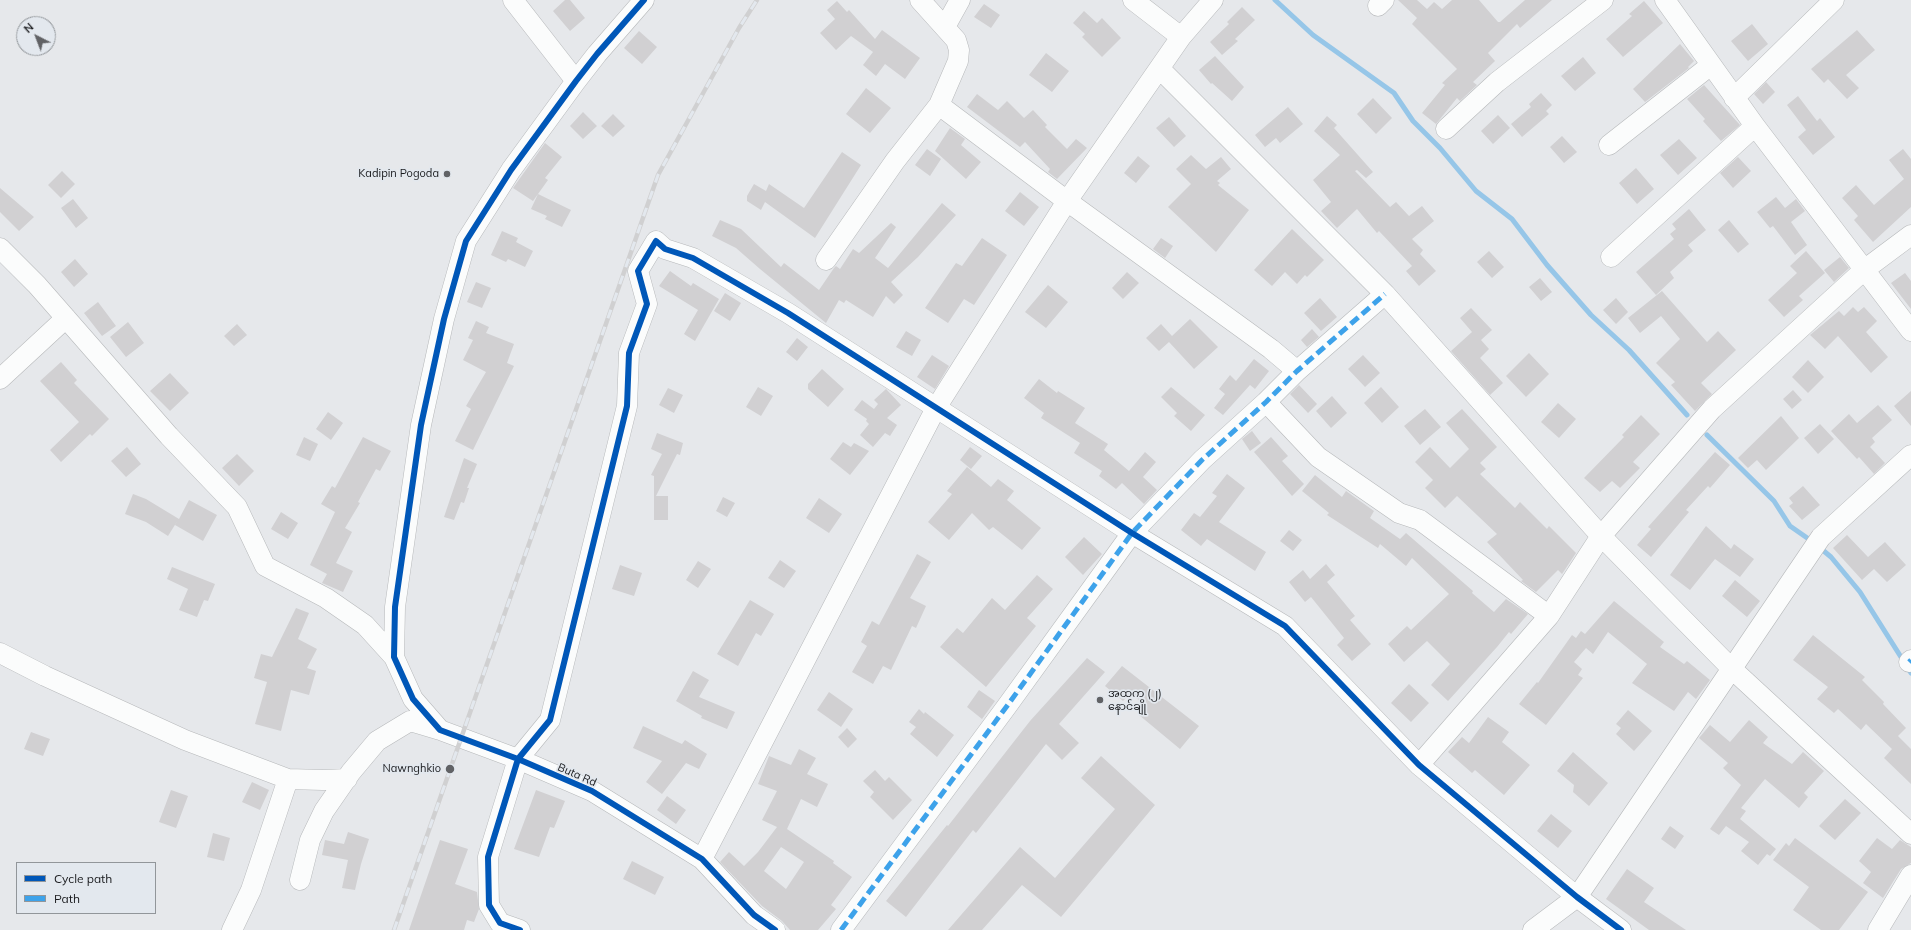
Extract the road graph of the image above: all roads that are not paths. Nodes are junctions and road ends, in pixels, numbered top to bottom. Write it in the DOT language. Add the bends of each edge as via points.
graph roads {
  1 [pos="513,0"];
  2 [pos="643,0"];
  3 [pos="920,0"];
  4 [pos="960,0"];
  5 [pos="1133,0"];
  6 [pos="1213,0"];
  7 [pos="1603,0"];
  8 [pos="1665,0"];
  9 [pos="1834,0"];
  10 [pos="945,27"];
  11 [pos="1181,38"];
  12 [pos="1711,65"];
  13 [pos="1160,69"];
  14 [pos="576,81"];
  15 [pos="1734,98"];
  16 [pos="939,105"];
  17 [pos="1754,126"];
  18 [pos="1446,129"];
  19 [pos="1609,145"];
  20 [pos="1067,201"];
  21 [pos="1911,235"];
  22 [pos="0,248"];
  23 [pos="1612,257"];
  24 [pos="826,260"];
  25 [pos="1864,270"];
  26 [pos="1385,294"];
  27 [pos="66,318"];
  28 [pos="1911,331"];
  29 [pos="1297,371"];
  30 [pos="0,379"];
  31 [pos="1266,402"];
  32 [pos="936,408"];
  33 [pos="1911,455"];
  34 [pos="1132,533"];
  35 [pos="1601,536"];
  36 [pos="1549,616"];
  37 [pos="0,654"];
  38 [pos="394,657"];
  39 [pos="1732,669"];
  40 [pos="440,730"];
  41 [pos="518,759"];
  42 [pos="1419,765"];
  43 [pos="288,779"];
  44 [pos="347,779"];
  45 [pos="1911,834"];
  46 [pos="702,859"];
  47 [pos="1911,875"];
  48 [pos="300,880"];
  49 [pos="1577,897"];
  50 [pos="232,930"];
  51 [pos="520,930"];
  52 [pos="776,930"];
  53 [pos="841,930"];
  54 [pos="1533,930"];
  55 [pos="1621,930"];
  56 [pos="1878,930"];
  1 -- 14 [label="street"];
  2 -- 14 [label="street"];
  3 -- 10 [label="street"];
  4 -- 10 [label="street"];
  5 -- 11 [label="street"];
  6 -- 11 [label="street"];
  7 -- 18 [label="street" via="1498,82"];
  8 -- 12 [label="street"];
  9 -- 15 [label="street"];
  10 -- 16 [label="street" via="956,40 959,50 958,61"];
  11 -- 13 [label="street"];
  12 -- 15 [label="street"];
  12 -- 19 [label="street"];
  13 -- 20 [label="street"];
  13 -- 26 [label="street"];
  14 -- 38 [label="street" via="511,170 466,241 444,319 421,425 395,607"];
  15 -- 17 [label="street"];
  16 -- 20 [label="street"];
  16 -- 24 [label="street" via="895,161"];
  17 -- 23 [label="street"];
  17 -- 25 [label="street"];
  20 -- 29 [label="street" via="1271,349"];
  20 -- 32 [label="street"];
  21 -- 25 [label="street"];
  22 -- 27 [label="street"];
  25 -- 28 [label="street"];
  25 -- 35 [label="street" via="1712,409"];
  26 -- 29 [label="street"];
  26 -- 35 [label="street"];
  27 -- 30 [label="street"];
  27 -- 38 [label="street" via="169,436 237,507 265,566 326,598 366,625"];
  29 -- 31 [label="street"];
  31 -- 34 [label="street" via="1202,460"];
  31 -- 36 [label="street" via="1318,457 1399,513 1420,520"];
  32 -- 34 [label="street"];
  32 -- 41 [label="street" via="788,313 693,258 665,249 656,241 638,271 647,304 629,352 627,406 550,720"];
  32 -- 46 [label="street"];
  33 -- 39 [label="street" via="1821,537"];
  34 -- 42 [label="street" via="1286,626"];
  34 -- 53 [label="street"];
  35 -- 36 [label="street"];
  35 -- 39 [label="street"];
  36 -- 42 [label="street"];
  37 -- 43 [label="street" via="185,740"];
  38 -- 40 [label="street" via="413,699"];
  39 -- 45 [label="street"];
  39 -- 49 [label="street"];
  40 -- 41 [label="street, Buta Rd"];
  40 -- 44 [label="street, Buta Rd" via="410,721 377,741"];
  41 -- 46 [label="street, Buta Rd" via="592,791"];
  41 -- 51 [label="street" via="488,857 489,905 500,923"];
  42 -- 49 [label="street"];
  43 -- 44 [label="street"];
  43 -- 50 [label="street" via="251,890"];
  44 -- 48 [label="street, Buta Rd" via="324,811 310,840"];
  46 -- 52 [label="street, Buta Rd" via="754,915"];
  47 -- 56 [label="street"];
  49 -- 54 [label="street"];
  49 -- 55 [label="street"];
}
